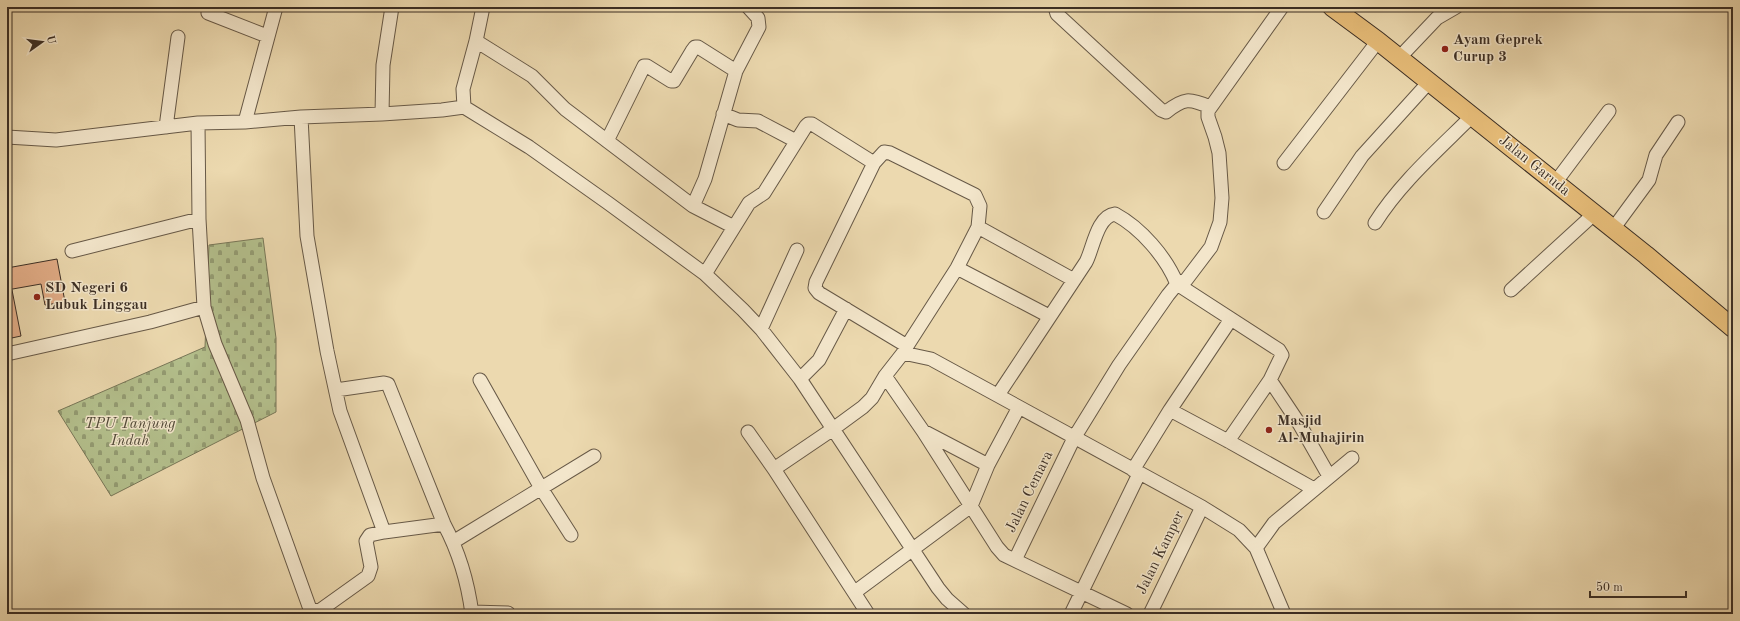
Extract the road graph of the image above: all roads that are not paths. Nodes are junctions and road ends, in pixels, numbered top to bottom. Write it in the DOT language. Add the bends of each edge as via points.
graph roads {
  1 [pos="276,7"];
  2 [pos="392,7"];
  3 [pos="483,7"];
  4 [pos="748,7"];
  5 [pos="1055,7"];
  6 [pos="1282,7"];
  7 [pos="1332,7"];
  8 [pos="1456,7"];
  9 [pos="208,13"];
  10 [pos="267,36"];
  11 [pos="178,37"];
  12 [pos="476,41"];
  13 [pos="1378,41"];
  14 [pos="1399,58"];
  15 [pos="736,71"];
  16 [pos="1429,82"];
  17 [pos="464,107"];
  18 [pos="1210,107"];
  19 [pos="1609,111"];
  20 [pos="382,114"];
  21 [pos="723,114"];
  22 [pos="1472,116"];
  23 [pos="301,117"];
  24 [pos="245,122"];
  25 [pos="1678,122"];
  26 [pos="198,123"];
  27 [pos="166,127"];
  28 [pos="8,134"];
  29 [pos="607,141"];
  30 [pos="796,141"];
  31 [pos="874,163"];
  32 [pos="1284,163"];
  33 [pos="1555,183"];
  34 [pos="693,206"];
  35 [pos="1324,212"];
  36 [pos="1594,214"];
  37 [pos="199,220"];
  38 [pos="1375,224"];
  39 [pos="734,227"];
  40 [pos="978,227"];
  41 [pos="1613,229"];
  42 [pos="797,250"];
  43 [pos="72,251"];
  44 [pos="957,268"];
  45 [pos="705,274"];
  46 [pos="1074,280"];
  47 [pos="1176,284"];
  48 [pos="1511,290"];
  49 [pos="204,307"];
  50 [pos="846,309"];
  51 [pos="1049,316"];
  52 [pos="1231,319"];
  53 [pos="1733,328"];
  54 [pos="761,329"];
  55 [pos="905,349"];
  56 [pos="7,354"];
  57 [pos="885,376"];
  58 [pos="800,379"];
  59 [pos="480,380"];
  60 [pos="1270,380"];
  61 [pos="336,390"];
  62 [pos="998,395"];
  63 [pos="1019,407"];
  64 [pos="1170,410"];
  65 [pos="833,429"];
  66 [pos="923,431"];
  67 [pos="748,432"];
  68 [pos="1074,438"];
  69 [pos="1228,441"];
  70 [pos="594,456"];
  71 [pos="1352,458"];
  72 [pos="988,465"];
  73 [pos="774,469"];
  74 [pos="1136,472"];
  75 [pos="1329,476"];
  76 [pos="541,488"];
  77 [pos="1314,489"];
  78 [pos="971,506"];
  79 [pos="1202,507"];
  80 [pos="444,524"];
  81 [pos="384,532"];
  82 [pos="571,535"];
  83 [pos="453,542"];
  84 [pos="1256,548"];
  85 [pos="913,549"];
  86 [pos="1014,560"];
  87 [pos="855,592"];
  88 [pos="1081,593"];
  89 [pos="472,613"];
  90 [pos="508,613"];
  91 [pos="868,614"];
  92 [pos="964,614"];
  93 [pos="1071,614"];
  94 [pos="1126,614"];
  95 [pos="1150,614"];
  96 [pos="1284,614"];
  1 -- 10 [label="street"];
  2 -- 20 [label="street" via="382,65"];
  3 -- 12 [label="street"];
  4 -- 15 [label="street" via="758,18 759,27"];
  5 -- 18 [label="street" via="1057,14 1161,110 1166,112 1175,104 1190,100"];
  6 -- 18 [label="street"];
  7 -- 13 [label="highway, Jalan Garuda"];
  8 -- 14 [label="street" via="1437,18"];
  9 -- 10 [label="street"];
  10 -- 24 [label="street"];
  11 -- 27 [label="street"];
  12 -- 17 [label="street" via="463,89"];
  12 -- 29 [label="street" via="532,76 565,109"];
  13 -- 14 [label="highway, Jalan Garuda"];
  13 -- 32 [label="street"];
  14 -- 16 [label="highway, Jalan Garuda"];
  15 -- 21 [label="street"];
  15 -- 29 [label="street" via="698,47 694,47 674,82 644,66"];
  16 -- 22 [label="highway, Jalan Garuda"];
  16 -- 35 [label="street" via="1362,156"];
  17 -- 20 [label="street"];
  17 -- 45 [label="street" via="530,147"];
  18 -- 47 [label="street, Jalan Cemara" via="1208,117 1219,153 1222,198 1220,222 1211,247 1186,280"];
  19 -- 33 [label="street"];
  20 -- 23 [label="street"];
  21 -- 30 [label="street" via="738,120 758,121"];
  21 -- 34 [label="street" via="705,179"];
  22 -- 33 [label="highway, Jalan Garuda"];
  22 -- 38 [label="street" via="1399,190"];
  23 -- 24 [label="street"];
  23 -- 61 [label="street" via="307,236"];
  24 -- 26 [label="street"];
  25 -- 41 [label="street" via="1656,155 1649,180"];
  26 -- 27 [label="street"];
  26 -- 37 [label="street"];
  27 -- 28 [label="street" via="56,140"];
  29 -- 34 [label="street"];
  30 -- 31 [label="street" via="806,126 812,124"];
  30 -- 39 [label="street" via="764,193 749,203"];
  31 -- 40 [label="street" via="884,152 890,153 975,195 980,206"];
  31 -- 50 [label="street" via="815,286 819,293"];
  33 -- 36 [label="highway, Jalan Garuda"];
  34 -- 39 [label="street"];
  36 -- 41 [label="highway, Jalan Garuda"];
  36 -- 48 [label="street"];
  37 -- 43 [label="street"];
  37 -- 49 [label="street"];
  39 -- 45 [label="street"];
  40 -- 44 [label="street"];
  40 -- 46 [label="street"];
  41 -- 53 [label="highway, Jalan Garuda"];
  42 -- 54 [label="street"];
  44 -- 51 [label="street"];
  44 -- 55 [label="street"];
  45 -- 54 [label="street"];
  46 -- 47 [label="street" via="1090,254 1098,230 1108,216 1113,214 1154,245 1171,271"];
  46 -- 51 [label="street"];
  47 -- 52 [label="street"];
  47 -- 68 [label="street, Jalan Cemara" via="1119,365"];
  49 -- 56 [label="street" via="150,322"];
  49 -- 81 [label="street" via="214,344 247,420 263,478 310,609 319,611 368,576 371,567 366,541 370,535"];
  50 -- 55 [label="street"];
  50 -- 58 [label="street" via="819,360"];
  51 -- 62 [label="street"];
  52 -- 60 [label="street" via="1280,352 1282,356"];
  52 -- 64 [label="street"];
  54 -- 58 [label="street"];
  55 -- 57 [label="street"];
  55 -- 62 [label="street" via="936,362"];
  57 -- 65 [label="street" via="868,402"];
  57 -- 66 [label="street"];
  58 -- 65 [label="street"];
  59 -- 76 [label="street"];
  60 -- 69 [label="street"];
  60 -- 75 [label="street"];
  61 -- 80 [label="street" via="388,384"];
  61 -- 81 [label="street" via="340,411"];
  62 -- 63 [label="street"];
  63 -- 68 [label="street"];
  63 -- 72 [label="street"];
  64 -- 69 [label="street"];
  64 -- 74 [label="street"];
  65 -- 73 [label="street"];
  65 -- 85 [label="street"];
  66 -- 72 [label="street"];
  66 -- 78 [label="street"];
  67 -- 73 [label="street"];
  68 -- 74 [label="street"];
  68 -- 86 [label="street, Jalan Cemara"];
  69 -- 77 [label="street"];
  70 -- 76 [label="street"];
  71 -- 75 [label="street"];
  72 -- 78 [label="street"];
  73 -- 87 [label="street"];
  74 -- 79 [label="street"];
  74 -- 88 [label="street"];
  75 -- 77 [label="street"];
  76 -- 82 [label="street"];
  76 -- 83 [label="street"];
  77 -- 84 [label="street" via="1274,522"];
  78 -- 85 [label="street"];
  78 -- 86 [label="street" via="1001,552"];
  79 -- 84 [label="street" via="1239,530"];
  79 -- 95 [label="street, Jalan Kamper"];
  80 -- 81 [label="street"];
  80 -- 83 [label="street"];
  83 -- 89 [label="street" via="466,581"];
  84 -- 96 [label="street"];
  85 -- 87 [label="street"];
  85 -- 92 [label="street" via="938,588"];
  86 -- 88 [label="street"];
  87 -- 91 [label="street"];
  88 -- 93 [label="street"];
  88 -- 94 [label="street"];
  89 -- 90 [label="street"];
}
